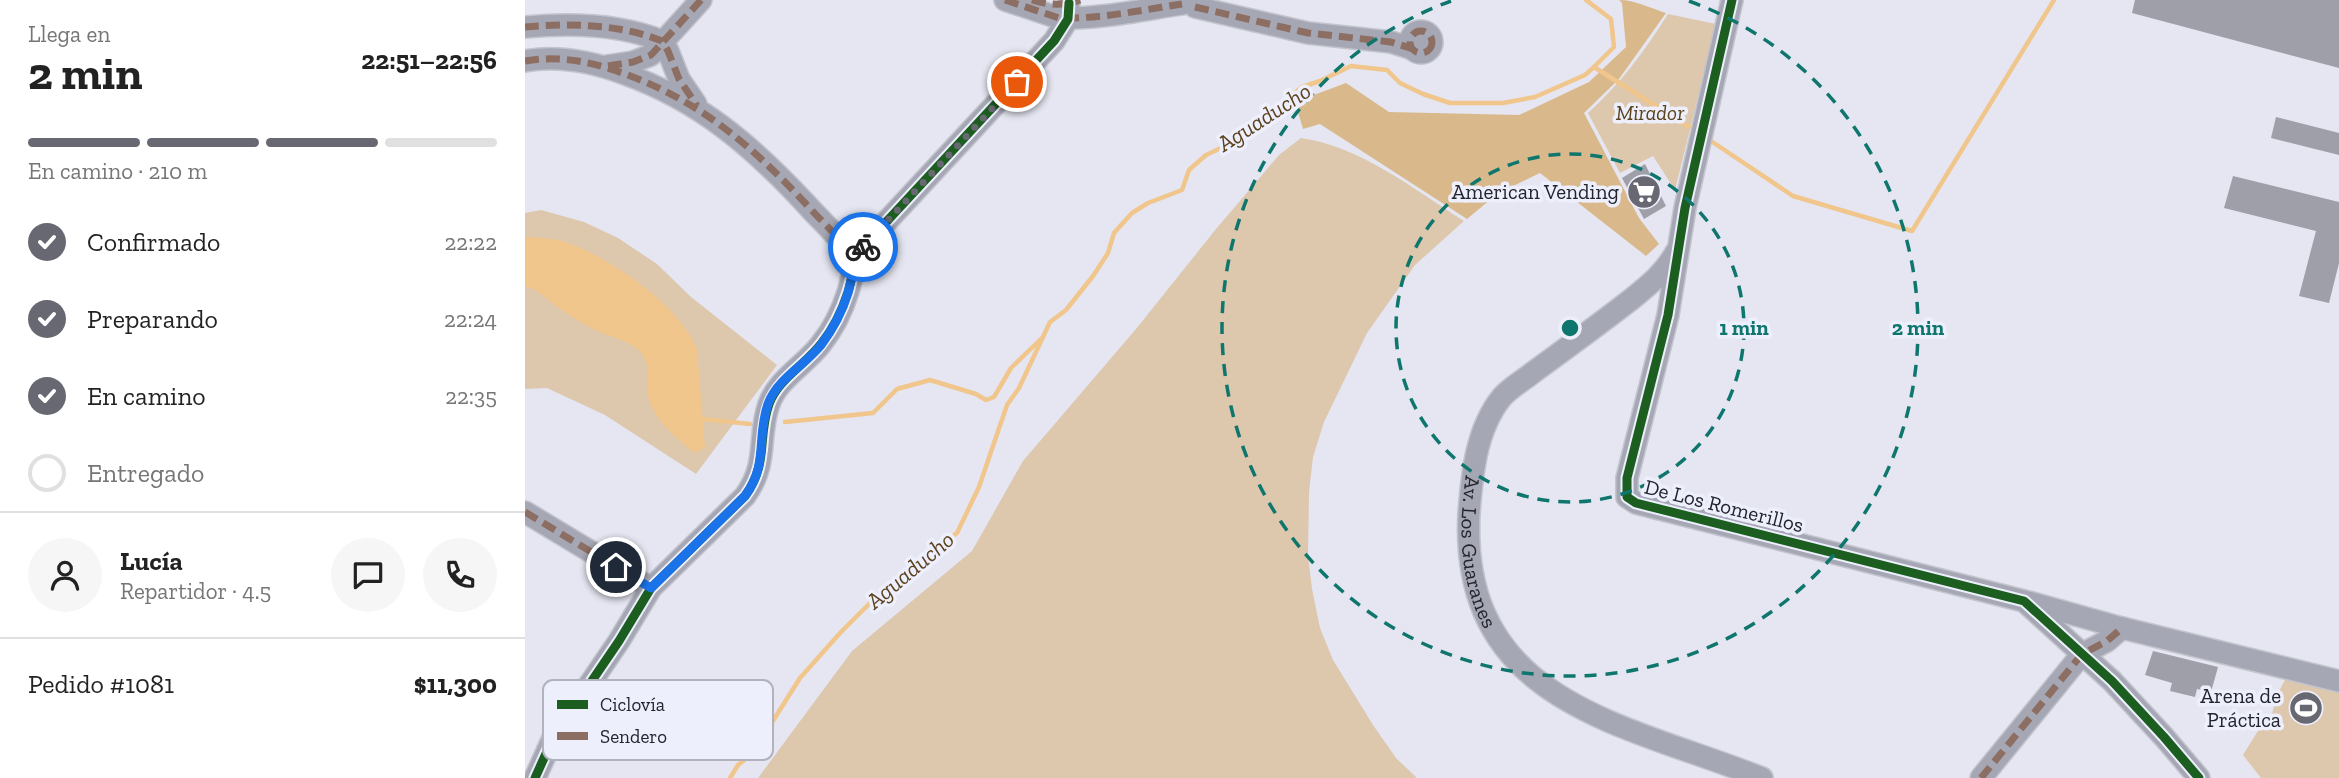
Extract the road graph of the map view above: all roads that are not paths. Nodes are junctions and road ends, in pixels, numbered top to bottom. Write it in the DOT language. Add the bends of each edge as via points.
graph roads {
  1 [pos="701,0"];
  2 [pos="1005,0"];
  3 [pos="1031,0"];
  4 [pos="1732,0"];
  5 [pos="1195,4"];
  6 [pos="1072,7"];
  7 [pos="525,27"];
  8 [pos="1413,42"];
  9 [pos="656,48"];
  10 [pos="525,61"];
  11 [pos="602,66"];
  12 [pos="651,84"];
  13 [pos="699,109"];
  14 [pos="1678,247"];
  15 [pos="855,261"];
  16 [pos="525,512"];
  17 [pos="651,588"];
  18 [pos="2024,601"];
  19 [pos="2122,628"];
  20 [pos="2082,654"];
  21 [pos="593,680"];
  22 [pos="2339,681"];
  23 [pos="543,760"];
  24 [pos="535,778"];
  25 [pos="1762,778"];
  26 [pos="1981,778"];
  27 [pos="2199,778"];
  1 -- 9 [label="street"];
  2 -- 6 [label="street" via="1059,18"];
  3 -- 6 [label="street"];
  4 -- 14 [label="street, De Los Romerillos"];
  5 -- 6 [label="street" via="1088,19"];
  5 -- 8 [label="street" via="1308,33"];
  6 -- 15 [label="street" via="1054,41 879,228"];
  7 -- 9 [label="street" via="591,26 638,33"];
  9 -- 11 [label="street" via="633,62"];
  9 -- 12 [label="street" via="647,72"];
  9 -- 13 [label="street"];
  10 -- 11 [label="street" via="554,58"];
  11 -- 12 [label="street"];
  12 -- 13 [label="street"];
  13 -- 15 [label="street" via="777,173"];
  14 -- 18 [label="street, De Los Romerillos" via="1668,314 1627,478 1627,497 1636,503"];
  14 -- 25 [label="street, Av. Los Guaranes" via="1647,287 1514,387 1497,405 1484,430 1472,477 1471,563 1491,628 1530,677 1553,694 1618,726"];
  15 -- 17 [label="street" via="849,289 830,332 780,385 768,405 754,483"];
  16 -- 17 [label="street"];
  17 -- 21 [label="street"];
  18 -- 19 [label="street"];
  18 -- 20 [label="street, De Los Romerillos"];
  19 -- 20 [label="street"];
  19 -- 22 [label="street"];
  20 -- 26 [label="street"];
  20 -- 27 [label="street, De Los Romerillos"];
  23 -- 24 [label="street"];
}
